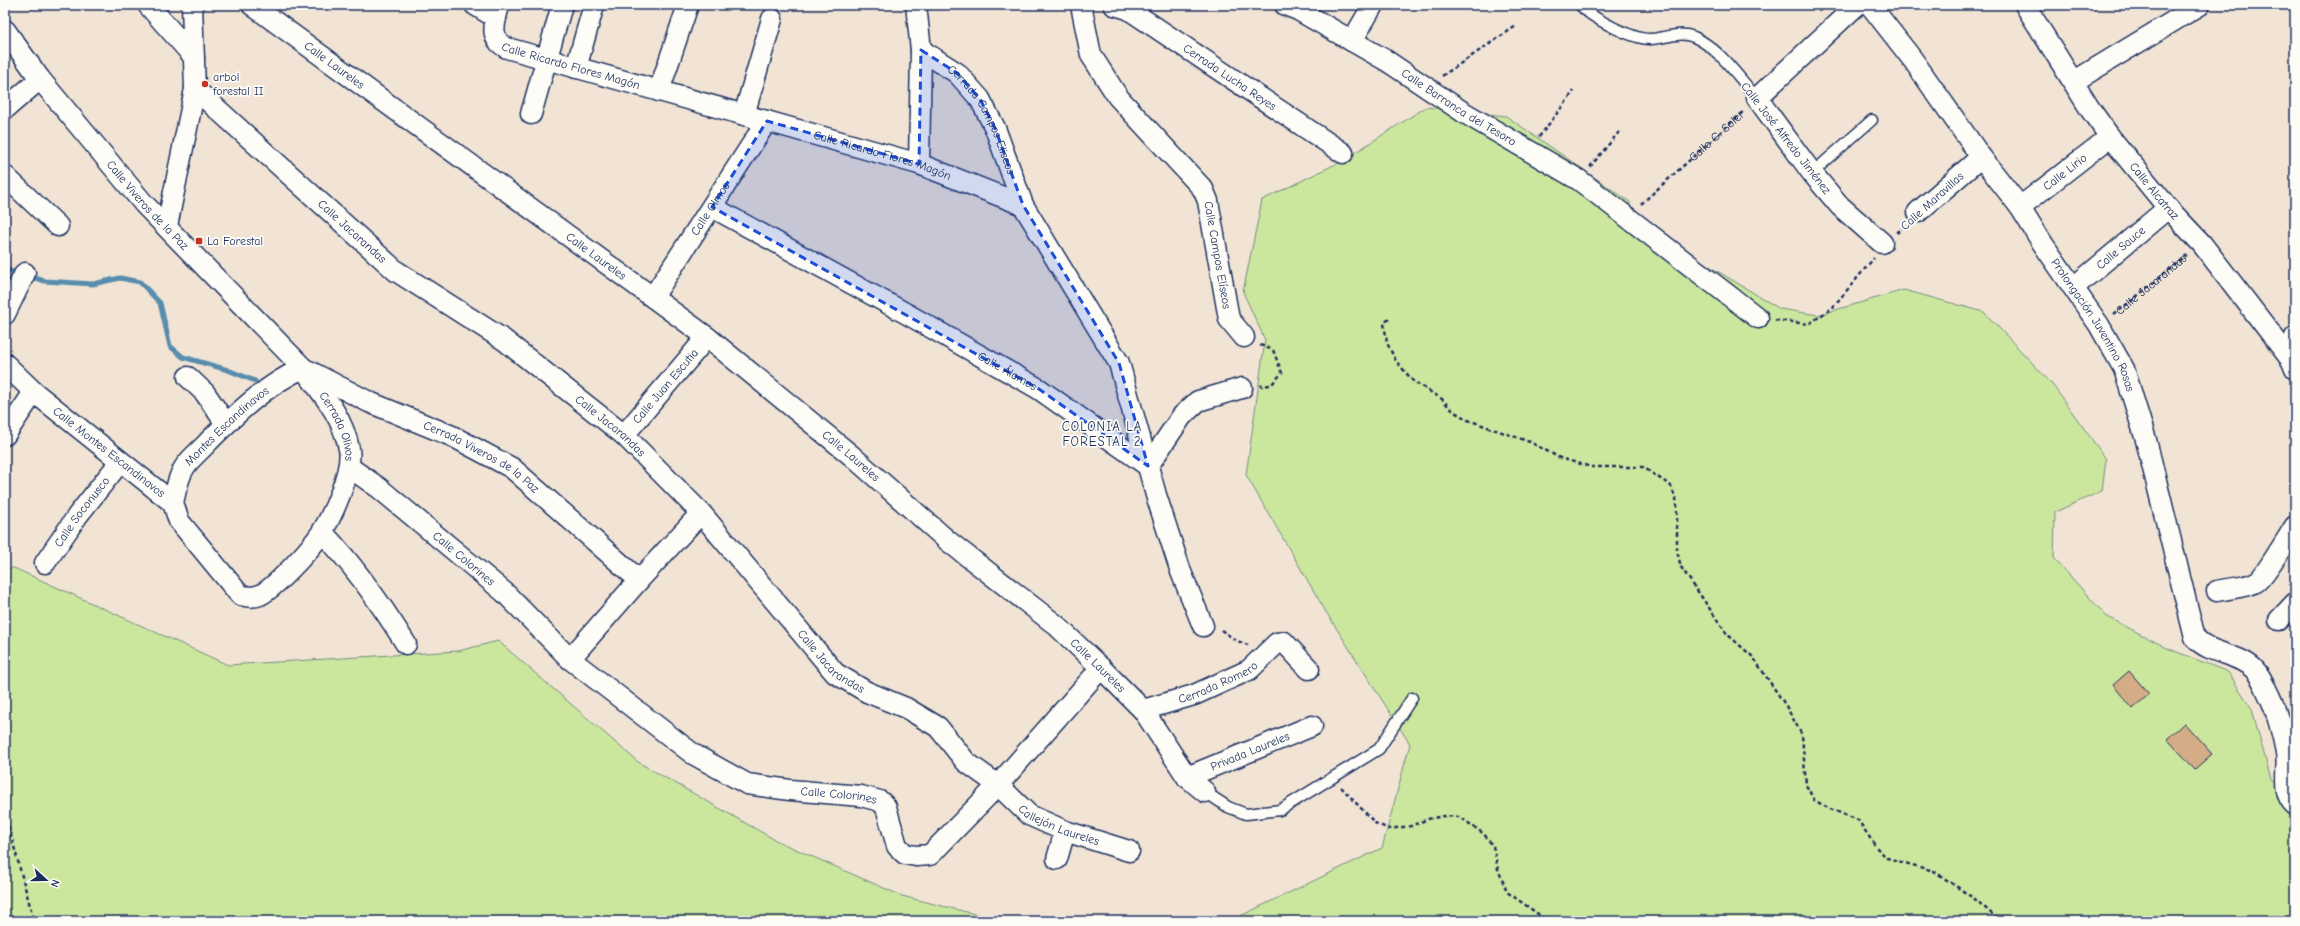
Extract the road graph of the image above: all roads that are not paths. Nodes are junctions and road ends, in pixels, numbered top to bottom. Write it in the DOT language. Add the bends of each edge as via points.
graph roads {
  1 [pos="148,5"];
  2 [pos="192,5"];
  3 [pos="252,5"];
  4 [pos="475,5"];
  5 [pos="562,5"];
  6 [pos="594,5"];
  7 [pos="688,5"];
  8 [pos="916,5"];
  9 [pos="1081,5"];
  10 [pos="1114,5"];
  11 [pos="1285,5"];
  12 [pos="1373,5"];
  13 [pos="1580,5"];
  14 [pos="1857,5"];
  15 [pos="1870,5"];
  16 [pos="2025,5"];
  17 [pos="2200,5"];
  18 [pos="497,12"];
  19 [pos="772,19"];
  20 [pos="5,30"];
  21 [pos="1352,41"];
  22 [pos="921,50"];
  23 [pos="194,57"];
  24 [pos="547,61"];
  25 [pos="576,68"];
  26 [pos="40,79"];
  27 [pos="2074,82"];
  28 [pos="195,89"];
  29 [pos="659,91"];
  30 [pos="1757,98"];
  31 [pos="5,109"];
  32 [pos="531,114"];
  33 [pos="744,115"];
  34 [pos="1872,120"];
  35 [pos="767,121"];
  36 [pos="2110,137"];
  37 [pos="1343,153"];
  38 [pos="1981,157"];
  39 [pos="919,164"];
  40 [pos="1812,173"];
  41 [pos="5,176"];
  42 [pos="1023,205"];
  43 [pos="712,207"];
  44 [pos="2020,207"];
  45 [pos="2168,208"];
  46 [pos="1918,212"];
  47 [pos="58,226"];
  48 [pos="167,226"];
  49 [pos="1882,243"];
  50 [pos="25,273"];
  51 [pos="2074,287"];
  52 [pos="654,297"];
  53 [pos="5,314"];
  54 [pos="1758,318"];
  55 [pos="707,337"];
  56 [pos="1244,337"];
  57 [pos="2295,337"];
  58 [pos="5,364"];
  59 [pos="2293,365"];
  60 [pos="303,368"];
  61 [pos="188,377"];
  62 [pos="1242,388"];
  63 [pos="34,392"];
  64 [pos="226,424"];
  65 [pos="5,435"];
  66 [pos="624,435"];
  67 [pos="120,462"];
  68 [pos="1148,466"];
  69 [pos="349,467"];
  70 [pos="173,503"];
  71 [pos="701,513"];
  72 [pos="2295,526"];
  73 [pos="322,532"];
  74 [pos="45,563"];
  75 [pos="638,580"];
  76 [pos="2216,591"];
  77 [pos="250,598"];
  78 [pos="2295,603"];
  79 [pos="2279,620"];
  80 [pos="1210,627"];
  81 [pos="406,644"];
  82 [pos="570,659"];
  83 [pos="1101,668"];
  84 [pos="1309,669"];
  85 [pos="1412,698"];
  86 [pos="1143,710"];
  87 [pos="1312,726"];
  88 [pos="1187,777"];
  89 [pos="998,785"];
  90 [pos="1205,792"];
  91 [pos="2293,798"];
  92 [pos="1065,831"];
  93 [pos="1129,851"];
  94 [pos="1057,859"];
  1 -- 23 [label="street"];
  2 -- 23 [label="street"];
  3 -- 52 [label="street, Calle Laureles"];
  4 -- 18 [label="street"];
  5 -- 24 [label="street"];
  6 -- 25 [label="street"];
  7 -- 29 [label="street"];
  8 -- 22 [label="street"];
  9 -- 56 [label="street, Calle Campos Elíseos" via="1091,54 1118,97 1203,189 1208,201 1229,319"];
  10 -- 37 [label="street, Cerrada Lucha Reyes" via="1128,9"];
  11 -- 21 [label="street, Calle Barranca del Tesoro"];
  12 -- 21 [label="street"];
  13 -- 30 [label="lane, Calle José Alfredo Jiménez" via="1625,33 1650,40 1682,34 1693,37 1712,48"];
  14 -- 30 [label="street"];
  15 -- 38 [label="street, Prolongación Juventino Rosas" via="1913,60"];
  16 -- 27 [label="street, Calle Alcatraz"];
  17 -- 27 [label="street"];
  18 -- 24 [label="street, Calle Ricardo Flores Magón" via="494,34 498,43"];
  19 -- 33 [label="street"];
  20 -- 26 [label="street, Calle Viveros de la Paz"];
  21 -- 54 [label="street, Calle Barranca del Tesoro" via="1427,86 1463,112 1579,180"];
  22 -- 39 [label="street"];
  22 -- 42 [label="street, Cerrada Campos Eliseos" via="957,74 980,99 995,128"];
  23 -- 28 [label="street"];
  24 -- 25 [label="street, Calle Ricardo Flores Magón"];
  24 -- 32 [label="street"];
  25 -- 29 [label="street, Calle Ricardo Flores Magón"];
  26 -- 31 [label="street"];
  26 -- 48 [label="street, Calle Viveros de la Paz" via="144,204"];
  27 -- 36 [label="street, Calle Alcatraz"];
  28 -- 48 [label="street"];
  28 -- 66 [label="street, Calle Jacarandas" via="396,271 504,340"];
  29 -- 33 [label="street, Calle Ricardo Flores Magón"];
  30 -- 40 [label="street, Calle José Alfredo Jiménez"];
  33 -- 35 [label="street, Calle Ricardo Flores Magón"];
  34 -- 40 [label="lane"];
  35 -- 39 [label="street, Calle Ricardo Flores Magón"];
  35 -- 43 [label="street, Calle Olmos"];
  36 -- 44 [label="street, Calle Lirio"];
  36 -- 45 [label="street, Calle Alcatraz"];
  38 -- 44 [label="street, Prolongación Juventino Rosas"];
  38 -- 46 [label="street, Calle Maravillas"];
  39 -- 42 [label="street, Calle Ricardo Flores Magón"];
  40 -- 49 [label="street, Calle José Alfredo Jiménez" via="1840,206"];
  41 -- 47 [label="street"];
  42 -- 68 [label="street" via="1119,363"];
  43 -- 52 [label="street, Calle Olmos"];
  43 -- 68 [label="street, Calle Álamos" via="1039,389"];
  44 -- 51 [label="street, Prolongación Juventino Rosas"];
  45 -- 51 [label="street, Calle Sauce"];
  45 -- 59 [label="street, Calle Alcatraz" via="2202,244"];
  48 -- 60 [label="street, Calle Viveros de la Paz"];
  50 -- 53 [label="street"];
  51 -- 91 [label="street, Prolongación Juventino Rosas" via="2124,369 2146,440 2195,638 2208,649 2248,664 2255,670 2269,694 2286,752 2286,782"];
  52 -- 55 [label="street, Calle Laureles"];
  55 -- 66 [label="street, Calle Juan Escutia"];
  55 -- 83 [label="street, Calle Laureles" via="852,456 948,541 1056,625"];
  57 -- 59 [label="street"];
  58 -- 63 [label="street, Calle Montes Escandinavos"];
  60 -- 64 [label="street, Montes Escandinavos" via="283,377 266,389"];
  60 -- 69 [label="street, Cerrada Olivos" via="334,408 349,450"];
  60 -- 75 [label="street, Cerrada Viveros de la Paz" via="369,402 452,436 512,468"];
  61 -- 64 [label="street" via="204,393"];
  62 -- 68 [label="street" via="1198,401 1182,416"];
  63 -- 65 [label="street"];
  63 -- 67 [label="street, Calle Montes Escandinavos"];
  64 -- 70 [label="street, Montes Escandinavos" via="185,466 177,482"];
  66 -- 71 [label="street, Calle Jacarandas"];
  67 -- 70 [label="street, Calle Montes Escandinavos"];
  67 -- 74 [label="street, Calle Soconusco" via="78,515"];
  68 -- 80 [label="street" via="1181,572"];
  69 -- 73 [label="street, Cerrada Olivos"];
  69 -- 82 [label="street, Calle Colorines" via="379,488 504,592"];
  70 -- 77 [label="street, Calle Montes Escandinavos" via="179,521 240,595"];
  71 -- 75 [label="street"];
  71 -- 89 [label="street, Calle Jacarandas" via="835,673 851,684 925,718 938,727 966,762"];
  72 -- 76 [label="street" via="2265,574 2257,582"];
  73 -- 77 [label="street, Cerrada Olivos" via="289,570 261,594"];
  73 -- 81 [label="street" via="342,552 372,591"];
  75 -- 82 [label="street"];
  78 -- 79 [label="street"];
  82 -- 89 [label="street, Calle Colorines" via="693,754 733,778 747,784 861,796 880,801 886,807 897,846 905,854 930,855"];
  83 -- 86 [label="street, Calle Laureles"];
  83 -- 89 [label="street, Calle Colorines"];
  84 -- 86 [label="street, Cerrada Romero" via="1284,642 1277,643 1249,670 1194,695"];
  85 -- 90 [label="lane, Calle Laureles" via="1379,749 1280,810 1246,814 1228,807"];
  86 -- 88 [label="street, Calle Laureles"];
  87 -- 88 [label="street, Privada Laureles"];
  88 -- 90 [label="street, Calle Laureles"];
  89 -- 92 [label="street, Callejón Laureles" via="1029,815"];
  92 -- 93 [label="street, Callejón Laureles"];
  92 -- 94 [label="street"];
}
